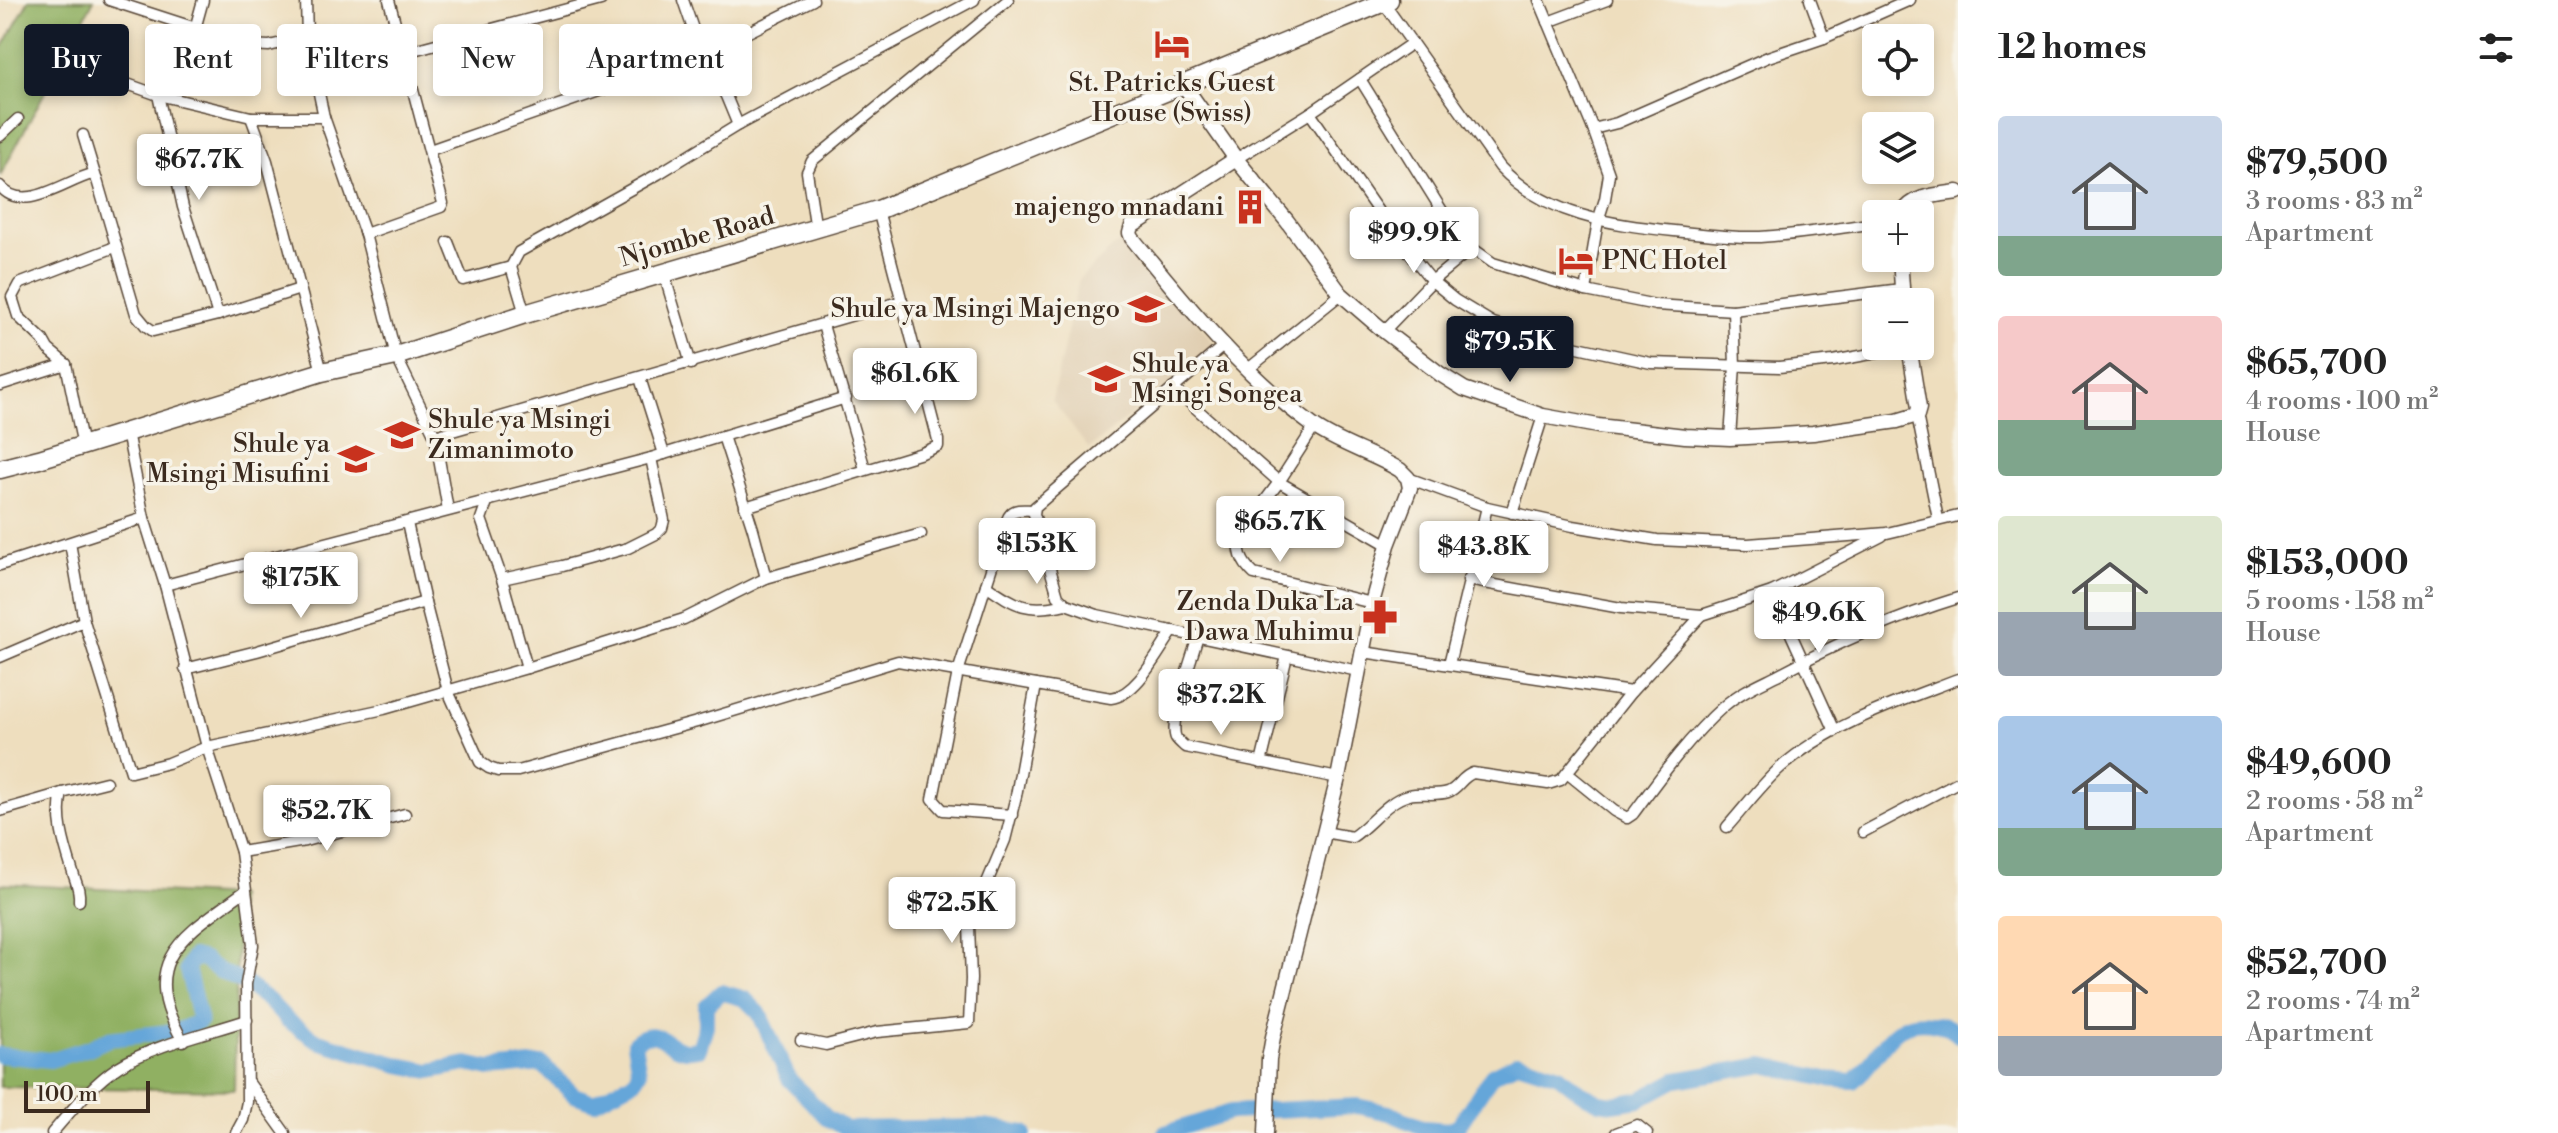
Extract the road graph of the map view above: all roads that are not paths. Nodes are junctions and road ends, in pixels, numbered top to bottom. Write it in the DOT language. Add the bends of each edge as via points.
graph roads {
  1 [pos="109,0"];
  2 [pos="203,0"];
  3 [pos="306,0"];
  4 [pos="389,0"];
  5 [pos="601,0"];
  6 [pos="683,0"];
  7 [pos="813,0"];
  8 [pos="974,0"];
  9 [pos="1008,0"];
  10 [pos="1539,0"];
  11 [pos="1607,0"];
  12 [pos="1810,0"];
  13 [pos="1910,0"];
  14 [pos="1386,1"];
  15 [pos="1548,22"];
  16 [pos="180,24"];
  17 [pos="196,24"];
  18 [pos="307,24"];
  19 [pos="395,24"];
  20 [pos="691,24"];
  21 [pos="752,30"];
  22 [pos="1824,38"];
  23 [pos="1412,43"];
  24 [pos="417,49"];
  25 [pos="1360,79"];
  26 [pos="1183,84"];
  27 [pos="158,96"];
  28 [pos="162,96"];
  29 [pos="320,96"];
  30 [pos="414,96"];
  31 [pos="585,96"];
  32 [pos="726,96"];
  33 [pos="1310,113"];
  34 [pos="251,117"];
  35 [pos="324,117"];
  36 [pos="18,119"];
  37 [pos="738,125"];
  38 [pos="1593,129"];
  39 [pos="83,135"];
  40 [pos="0,136"];
  41 [pos="430,150"];
  42 [pos="1236,159"];
  43 [pos="97,180"];
  44 [pos="0,186"];
  45 [pos="1958,192"];
  46 [pos="1918,200"];
  47 [pos="878,210"];
  48 [pos="1598,221"];
  49 [pos="1862,225"];
  50 [pos="816,230"];
  51 [pos="365,234"];
  52 [pos="448,242"];
  53 [pos="115,247"];
  54 [pos="1472,248"];
  55 [pos="511,267"];
  56 [pos="664,274"];
  57 [pos="1432,281"];
  58 [pos="300,289"];
  59 [pos="1586,291"];
  60 [pos="1341,294"];
  61 [pos="1862,299"];
  62 [pos="902,301"];
  63 [pos="1733,310"];
  64 [pos="525,314"];
  65 [pos="218,315"];
  66 [pos="823,325"];
  67 [pos="1384,331"];
  68 [pos="1223,346"];
  69 [pos="1862,354"];
  70 [pos="396,356"];
  71 [pos="1911,360"];
  72 [pos="66,364"];
  73 [pos="691,364"];
  74 [pos="1735,366"];
  75 [pos="1247,370"];
  76 [pos="322,372"];
  77 [pos="640,378"];
  78 [pos="0,385"];
  79 [pos="1173,388"];
  80 [pos="846,398"];
  81 [pos="1917,415"];
  82 [pos="1543,416"];
  83 [pos="1315,426"];
  84 [pos="127,432"];
  85 [pos="435,436"];
  86 [pos="723,436"];
  87 [pos="1730,438"];
  88 [pos="83,446"];
  89 [pos="664,454"];
  90 [pos="651,458"];
  91 [pos="0,469"];
  92 [pos="865,469"];
  93 [pos="1408,478"];
  94 [pos="1279,482"];
  95 [pos="487,502"];
  96 [pos="745,507"];
  97 [pos="1487,507"];
  98 [pos="448,510"];
  99 [pos="1033,510"];
  100 [pos="1512,513"];
  101 [pos="1958,516"];
  102 [pos="144,518"];
  103 [pos="1938,519"];
  104 [pos="407,523"];
  105 [pos="1887,533"];
  106 [pos="921,534"];
  107 [pos="70,543"];
  108 [pos="1388,545"];
  109 [pos="0,565"];
  110 [pos="766,578"];
  111 [pos="502,579"];
  112 [pos="1468,580"];
  113 [pos="165,585"];
  114 [pos="986,585"];
  115 [pos="1772,592"];
  116 [pos="1958,598"];
  117 [pos="425,602"];
  118 [pos="1372,603"];
  119 [pos="1066,604"];
  120 [pos="1702,615"];
  121 [pos="84,621"];
  122 [pos="1173,631"];
  123 [pos="1198,636"];
  124 [pos="1363,652"];
  125 [pos="1287,656"];
  126 [pos="0,657"];
  127 [pos="1803,661"];
  128 [pos="1449,664"];
  129 [pos="527,668"];
  130 [pos="185,669"];
  131 [pos="1358,671"];
  132 [pos="958,672"];
  133 [pos="1958,679"];
  134 [pos="1036,685"];
  135 [pos="448,691"];
  136 [pos="1631,692"];
  137 [pos="697,722"];
  138 [pos="713,727"];
  139 [pos="1835,731"];
  140 [pos="207,747"];
  141 [pos="1261,763"];
  142 [pos="1567,773"];
  143 [pos="1338,778"];
  144 [pos="106,782"];
  145 [pos="1958,782"];
  146 [pos="62,793"];
  147 [pos="0,811"];
  148 [pos="405,814"];
  149 [pos="1012,815"];
  150 [pos="1727,827"];
  151 [pos="1324,832"];
  152 [pos="1863,832"];
  153 [pos="241,852"];
  154 [pos="245,891"];
  155 [pos="79,901"];
  156 [pos="247,1020"];
  157 [pos="801,1040"];
  158 [pos="183,1041"];
  159 [pos="247,1081"];
  160 [pos="52,1133"];
  161 [pos="236,1133"];
  162 [pos="285,1133"];
  163 [pos="1266,1133"];
  164 [pos="1616,1133"];
  165 [pos="1647,1133"];
  1 -- 16 [label="street"];
  2 -- 17 [label="street"];
  3 -- 18 [label="street"];
  4 -- 19 [label="street"];
  5 -- 24 [label="street"];
  6 -- 20 [label="street"];
  7 -- 21 [label="street"];
  8 -- 37 [label="street"];
  9 -- 50 [label="street" via="812,161 807,172"];
  10 -- 15 [label="street"];
  11 -- 15 [label="street"];
  12 -- 22 [label="street"];
  13 -- 22 [label="street"];
  14 -- 23 [label="street"];
  14 -- 26 [label="highway, Njombe Road"];
  15 -- 38 [label="street"];
  22 -- 38 [label="street"];
  23 -- 25 [label="street"];
  23 -- 48 [label="street" via="1514,183 1553,206"];
  25 -- 33 [label="street"];
  25 -- 54 [label="street" via="1444,214"];
  26 -- 42 [label="street"];
  26 -- 47 [label="highway, Njombe Road"];
  27 -- 65 [label="street" via="183,207"];
  28 -- 34 [label="street"];
  29 -- 35 [label="street"];
  30 -- 41 [label="street"];
  31 -- 41 [label="street"];
  32 -- 37 [label="street"];
  33 -- 42 [label="street"];
  33 -- 57 [label="street"];
  34 -- 35 [label="street"];
  34 -- 58 [label="street"];
  35 -- 51 [label="street"];
  36 -- 40 [label="street"];
  37 -- 55 [label="street" via="525,248"];
  38 -- 48 [label="street" via="1609,174"];
  39 -- 43 [label="street"];
  41 -- 51 [label="street" via="443,205"];
  42 -- 60 [label="street"];
  42 -- 68 [label="street" via="1132,226 1130,233"];
  43 -- 44 [label="street" via="86,175 37,197 16,198"];
  43 -- 53 [label="street"];
  45 -- 46 [label="street"];
  47 -- 50 [label="highway, Njombe Road"];
  47 -- 62 [label="street"];
  48 -- 49 [label="street" via="1758,237"];
  48 -- 59 [label="street"];
  50 -- 56 [label="highway, Njombe Road"];
  51 -- 70 [label="street"];
  52 -- 55 [label="street" via="463,280"];
  53 -- 65 [label="street" via="136,314 153,331"];
  53 -- 72 [label="street" via="15,287 12,297 18,316"];
  54 -- 57 [label="street"];
  54 -- 59 [label="street" via="1493,263"];
  55 -- 64 [label="street"];
  56 -- 64 [label="highway, Njombe Road"];
  56 -- 73 [label="street"];
  57 -- 67 [label="street"];
  57 -- 74 [label="street" via="1493,323 1522,333 1651,363"];
  58 -- 65 [label="street"];
  58 -- 76 [label="street"];
  59 -- 63 [label="street" via="1656,305"];
  60 -- 67 [label="street"];
  60 -- 75 [label="street"];
  61 -- 63 [label="street"];
  62 -- 66 [label="street"];
  62 -- 92 [label="street" via="938,446"];
  63 -- 74 [label="street"];
  64 -- 70 [label="highway, Njombe Road"];
  66 -- 73 [label="street"];
  66 -- 80 [label="street"];
  67 -- 82 [label="street" via="1464,389"];
  68 -- 75 [label="street"];
  68 -- 79 [label="street"];
  69 -- 74 [label="street" via="1779,367"];
  70 -- 76 [label="highway, Njombe Road"];
  70 -- 85 [label="street"];
  71 -- 81 [label="street"];
  72 -- 78 [label="street"];
  72 -- 88 [label="street"];
  73 -- 77 [label="street"];
  74 -- 87 [label="street"];
  75 -- 83 [label="street"];
  76 -- 84 [label="highway, Njombe Road"];
  77 -- 85 [label="street"];
  77 -- 89 [label="street"];
  79 -- 94 [label="street"];
  79 -- 99 [label="street"];
  80 -- 86 [label="street"];
  80 -- 92 [label="street"];
  81 -- 87 [label="street" via="1826,431"];
  81 -- 103 [label="street"];
  82 -- 87 [label="street" via="1647,433"];
  82 -- 100 [label="street"];
  83 -- 93 [label="street"];
  83 -- 94 [label="street"];
  84 -- 88 [label="highway, Njombe Road"];
  84 -- 102 [label="street"];
  85 -- 98 [label="street"];
  86 -- 89 [label="street"];
  86 -- 96 [label="street"];
  88 -- 91 [label="highway, Njombe Road"];
  89 -- 90 [label="street"];
  90 -- 95 [label="street"];
  90 -- 111 [label="street" via="664,520 656,534 628,548"];
  92 -- 96 [label="street"];
  93 -- 97 [label="street"];
  93 -- 108 [label="street" via="1410,488"];
  94 -- 108 [label="street"];
  94 -- 118 [label="street" via="1241,533 1243,564 1254,574"];
  95 -- 98 [label="street"];
  95 -- 111 [label="street" via="481,519"];
  96 -- 110 [label="street"];
  97 -- 100 [label="street"];
  97 -- 112 [label="street"];
  98 -- 104 [label="street"];
  99 -- 114 [label="street" via="1018,509 1009,515"];
  99 -- 119 [label="street" via="1056,591"];
  100 -- 105 [label="street" via="1657,540 1748,544"];
  101 -- 103 [label="street"];
  102 -- 107 [label="street"];
  102 -- 113 [label="street"];
  103 -- 105 [label="street"];
  104 -- 113 [label="street"];
  104 -- 117 [label="street"];
  105 -- 115 [label="street"];
  106 -- 110 [label="street"];
  107 -- 109 [label="street"];
  107 -- 121 [label="street"];
  108 -- 118 [label="street"];
  110 -- 129 [label="street" via="684,619"];
  111 -- 129 [label="street"];
  112 -- 120 [label="street" via="1621,608"];
  112 -- 128 [label="street"];
  113 -- 130 [label="street"];
  114 -- 119 [label="street" via="1014,604"];
  114 -- 132 [label="street"];
  115 -- 120 [label="street"];
  115 -- 127 [label="street"];
  116 -- 127 [label="street"];
  117 -- 130 [label="street"];
  117 -- 135 [label="street"];
  118 -- 124 [label="street"];
  119 -- 122 [label="street"];
  120 -- 136 [label="street"];
  121 -- 126 [label="street"];
  121 -- 140 [label="street" via="131,772"];
  122 -- 123 [label="street"];
  122 -- 134 [label="street" via="1133,689 1120,697"];
  123 -- 125 [label="street"];
  123 -- 141 [label="street" via="1178,705 1176,738 1185,747"];
  124 -- 128 [label="street"];
  124 -- 131 [label="street"];
  125 -- 131 [label="street"];
  125 -- 141 [label="street"];
  127 -- 139 [label="street"];
  127 -- 142 [label="street" via="1725,705 1627,818"];
  128 -- 136 [label="street"];
  129 -- 135 [label="street"];
  130 -- 140 [label="street"];
  131 -- 143 [label="street"];
  132 -- 134 [label="street"];
  132 -- 137 [label="street" via="898,661"];
  132 -- 149 [label="street" via="933,799 943,810"];
  133 -- 139 [label="street"];
  134 -- 149 [label="street"];
  135 -- 137 [label="street" via="480,762 498,771 518,771"];
  135 -- 140 [label="street"];
  136 -- 142 [label="street"];
  137 -- 138 [label="street"];
  139 -- 150 [label="street" via="1780,768"];
  140 -- 153 [label="street"];
  141 -- 143 [label="street"];
  142 -- 151 [label="street" via="1548,784 1473,773 1446,793 1395,800 1352,837"];
  143 -- 151 [label="street"];
  144 -- 146 [label="street"];
  145 -- 152 [label="street"];
  146 -- 147 [label="street"];
  146 -- 155 [label="street" via="58,809"];
  148 -- 153 [label="street"];
  149 -- 157 [label="street" via="969,925 969,1023 877,1032 826,1045"];
  151 -- 163 [label="street" via="1273,1037"];
  153 -- 154 [label="street"];
  154 -- 156 [label="street" via="253,945"];
  154 -- 158 [label="street" via="205,919 171,953 163,994"];
  156 -- 158 [label="street"];
  156 -- 159 [label="street"];
  158 -- 160 [label="street" via="118,1068"];
  159 -- 161 [label="street" via="247,1102"];
  159 -- 162 [label="street"];
  164 -- 165 [label="street" via="1637,1125"];
}
